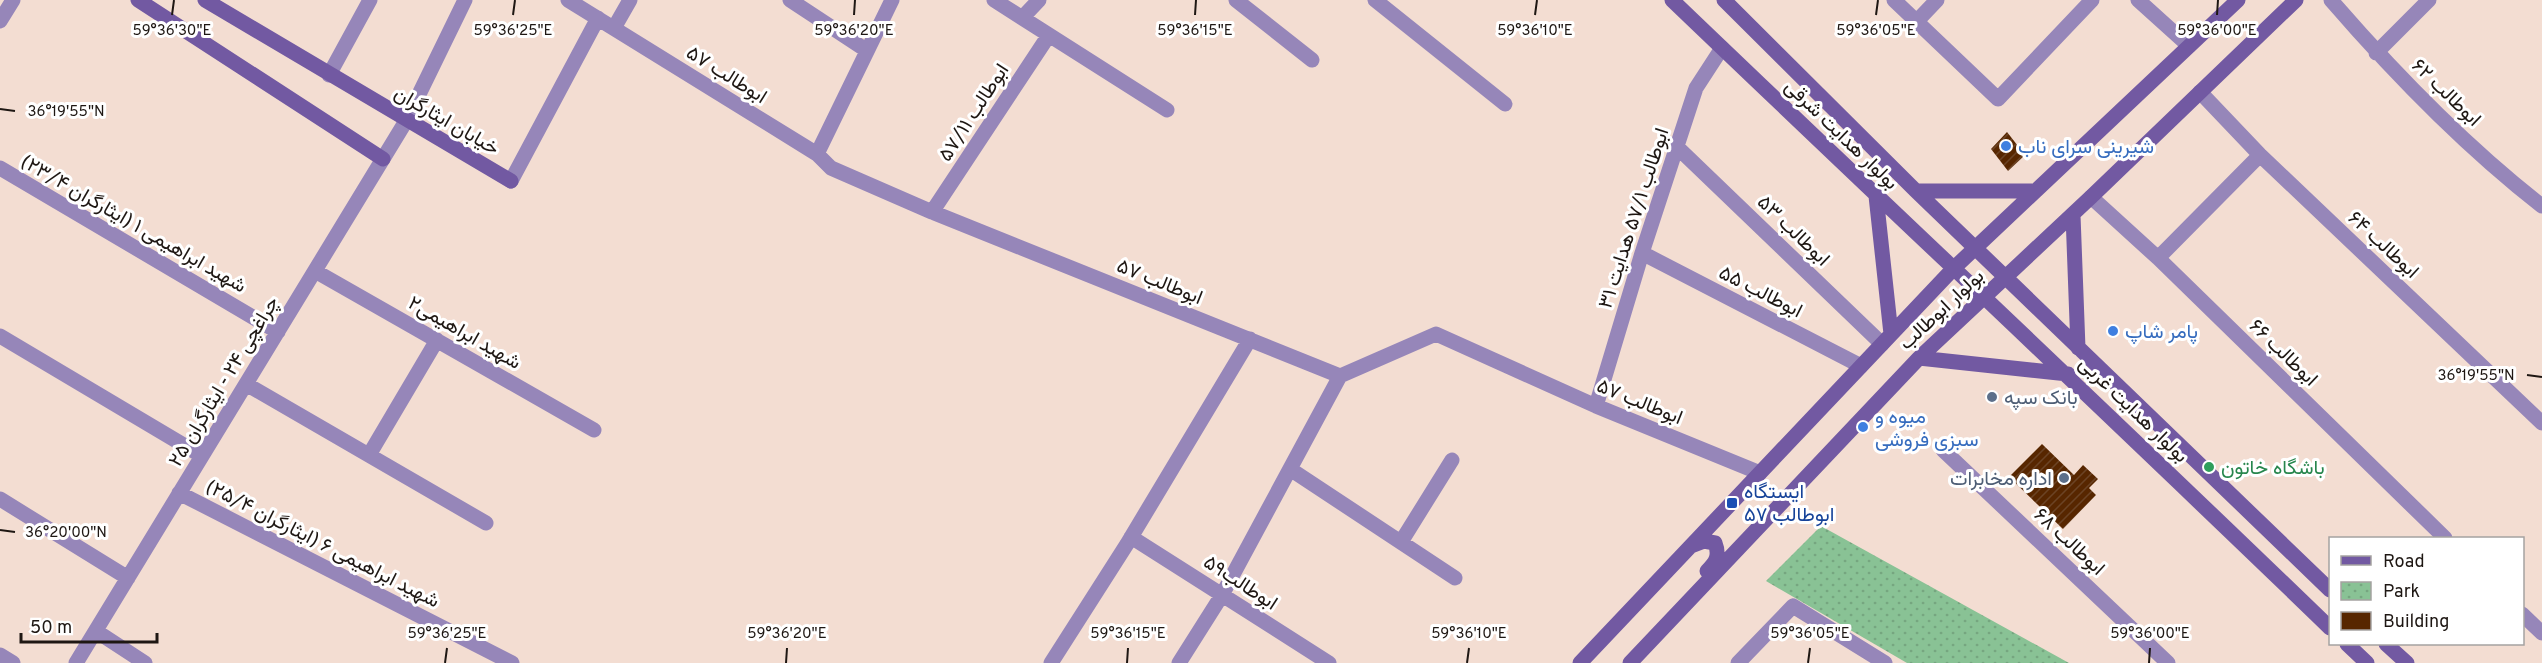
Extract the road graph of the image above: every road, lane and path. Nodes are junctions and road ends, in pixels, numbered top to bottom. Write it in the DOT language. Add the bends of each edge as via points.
graph roads {
  1 [pos="13,0"];
  2 [pos="138,0"];
  3 [pos="204,0"];
  4 [pos="370,0"];
  5 [pos="465,0"];
  6 [pos="568,0"];
  7 [pos="630,0"];
  8 [pos="790,0"];
  9 [pos="892,0"];
  10 [pos="994,0"];
  11 [pos="1039,0"];
  12 [pos="1236,0"];
  13 [pos="1375,0"];
  14 [pos="1672,0"];
  15 [pos="1724,0"];
  16 [pos="1894,0"];
  17 [pos="1937,0"];
  18 [pos="2092,0"];
  19 [pos="2138,0"];
  20 [pos="2238,0"];
  21 [pos="2296,0"];
  22 [pos="2331,0"];
  23 [pos="2429,0"];
  24 [pos="598,18"];
  25 [pos="1022,18"];
  26 [pos="0,21"];
  27 [pos="1917,21"];
  28 [pos="614,28"];
  29 [pos="1049,35"];
  30 [pos="2189,46"];
  31 [pos="1722,48"];
  32 [pos="866,50"];
  33 [pos="2376,53"];
  34 [pos="1312,60"];
  35 [pos="329,75"];
  36 [pos="2200,92"];
  37 [pos="1505,104"];
  38 [pos="1167,110"];
  39 [pos="406,121"];
  40 [pos="1677,147"];
  41 [pos="817,154"];
  42 [pos="2260,155"];
  43 [pos="383,159"];
  44 [pos="0,168"];
  45 [pos="511,181"];
  46 [pos="1916,191"];
  47 [pos="2033,191"];
  48 [pos="1876,196"];
  49 [pos="2091,197"];
  50 [pos="2542,206"];
  51 [pos="932,212"];
  52 [pos="2073,215"];
  53 [pos="1975,248"];
  54 [pos="1642,253"];
  55 [pos="2158,258"];
  56 [pos="1953,268"];
  57 [pos="315,271"];
  58 [pos="2005,277"];
  59 [pos="1984,297"];
  60 [pos="278,332"];
  61 [pos="0,336"];
  62 [pos="1250,339"];
  63 [pos="1886,339"];
  64 [pos="437,340"];
  65 [pos="2078,348"];
  66 [pos="1918,358"];
  67 [pos="1861,366"];
  68 [pos="2068,375"];
  69 [pos="1340,376"];
  70 [pos="246,384"];
  71 [pos="2507,388"];
  72 [pos="1596,406"];
  73 [pos="2542,407"];
  74 [pos="2542,423"];
  75 [pos="594,430"];
  76 [pos="1942,450"];
  77 [pos="369,455"];
  78 [pos="202,456"];
  79 [pos="1452,460"];
  80 [pos="1290,469"];
  81 [pos="1760,473"];
  82 [pos="179,494"];
  83 [pos="0,499"];
  84 [pos="486,523"];
  85 [pos="1131,537"];
  86 [pos="2444,537"];
  87 [pos="1401,542"];
  88 [pos="1691,546"];
  89 [pos="128,578"];
  90 [pos="1455,578"];
  91 [pos="2329,588"];
  92 [pos="1222,596"];
  93 [pos="1686,605"];
  94 [pos="2524,615"];
  95 [pos="2329,626"];
  96 [pos="96,631"];
  97 [pos="2542,633"];
  98 [pos="2348,645"];
  99 [pos="2387,645"];
  100 [pos="0,655"];
  101 [pos="13,663"];
  102 [pos="76,663"];
  103 [pos="145,663"];
  104 [pos="512,663"];
  105 [pos="1051,663"];
  106 [pos="1179,663"];
  107 [pos="1329,663"];
  108 [pos="1580,663"];
  109 [pos="1630,663"];
  110 [pos="1738,663"];
  111 [pos="1885,663"];
  112 [pos="2168,663"];
  113 [pos="2367,663"];
  114 [pos="2407,663"];
  1 -- 26 [label="street"];
  2 -- 43 [label="main road"];
  3 -- 35 [label="main road, خیابان ایثارگران"];
  4 -- 35 [label="street"];
  5 -- 39 [label="street, چراغچی ۲۴ - ایثارگران ۲۵"];
  6 -- 24 [label="street, ابوطالب ۵۷"];
  7 -- 28 [label="street"];
  8 -- 32 [label="street"];
  9 -- 32 [label="street"];
  10 -- 25 [label="street"];
  11 -- 25 [label="street"];
  12 -- 34 [label="street"];
  13 -- 37 [label="street"];
  14 -- 31 [label="main road, بولوار هدایت شرقی"];
  15 -- 46 [label="main road, بولوار هدایت شرقی"];
  16 -- 27 [label="street"];
  17 -- 27 [label="street"];
  18 -- 27 [label="street" via="1998,99"];
  19 -- 30 [label="street"];
  20 -- 30 [label="main road, بولوار ابوطالب"];
  21 -- 36 [label="main road, بولوار ابوطالب"];
  22 -- 33 [label="street, ابوطالب ۶۲"];
  23 -- 33 [label="street"];
  24 -- 28 [label="street, ابوطالب ۵۷"];
  24 -- 45 [label="street, خیابان ایثارگران"];
  25 -- 29 [label="street"];
  28 -- 41 [label="street, ابوطالب ۵۷"];
  29 -- 38 [label="street"];
  29 -- 51 [label="street, ابوطالب ۵۷/۱۱"];
  30 -- 47 [label="main road, بولوار ابوطالب"];
  31 -- 40 [label="street, ابوطالب ۵۷/۱ هدایت ۳۱" via="1696,88"];
  31 -- 48 [label="main road, بولوار هدایت شرقی"];
  32 -- 41 [label="street"];
  33 -- 50 [label="street, ابوطالب ۶۲" via="2503,176"];
  35 -- 39 [label="main road, خیابان ایثارگران"];
  36 -- 42 [label="street, ابوطالب ۶۴"];
  36 -- 49 [label="main road, بولوار ابوطالب"];
  39 -- 43 [label="street, چراغچی ۲۴ - ایثارگران ۲۵"];
  39 -- 45 [label="main road, خیابان ایثارگران"];
  40 -- 54 [label="street, ابوطالب ۵۷/۱ هدایت ۳۱"];
  40 -- 63 [label="street, ابوطالب ۵۳"];
  41 -- 51 [label="street, ابوطالب ۵۷" via="831,168"];
  42 -- 55 [label="street"];
  42 -- 71 [label="street, ابوطالب ۶۴"];
  43 -- 57 [label="street, چراغچی ۲۴ - ایثارگران ۲۵"];
  44 -- 60 [label="street, شهید ابراهیمی ۱ (ایثارگران ۲۳/۴)"];
  46 -- 47 [label="main road"];
  46 -- 53 [label="main road, بولوار هدایت شرقی"];
  47 -- 53 [label="main road, بولوار ابوطالب"];
  48 -- 56 [label="main road, بولوار هدایت شرقی"];
  48 -- 63 [label="main road"];
  49 -- 52 [label="main road, بولوار ابوطالب"];
  49 -- 55 [label="street, ابوطالب ۶۶"];
  51 -- 62 [label="street, ابوطالب ۵۷"];
  52 -- 58 [label="main road, بولوار ابوطالب"];
  52 -- 65 [label="main road"];
  53 -- 56 [label="main road, بولوار ابوطالب"];
  53 -- 58 [label="main road, بولوار هدایت شرقی"];
  54 -- 67 [label="street, ابوطالب ۵۵"];
  54 -- 72 [label="street, ابوطالب ۵۷/۱ هدایت ۳۱"];
  55 -- 86 [label="street, ابوطالب ۶۶"];
  56 -- 59 [label="main road, بولوار هدایت شرقی"];
  56 -- 63 [label="main road, بولوار ابوطالب"];
  57 -- 60 [label="street, چراغچی ۲۴ - ایثارگران ۲۵"];
  57 -- 64 [label="street, شهید ابراهیمی۲"];
  58 -- 59 [label="main road, بولوار ابوطالب"];
  58 -- 65 [label="main road, بولوار هدایت غربی"];
  59 -- 66 [label="main road, بولوار ابوطالب"];
  59 -- 68 [label="main road, بولوار هدایت غربی"];
  60 -- 70 [label="street, چراغچی ۲۴ - ایثارگران ۲۵"];
  61 -- 78 [label="street"];
  62 -- 69 [label="street, ابوطالب ۵۷"];
  62 -- 85 [label="street"];
  63 -- 67 [label="main road, بولوار ابوطالب"];
  64 -- 75 [label="street, شهید ابراهیمی۲"];
  64 -- 77 [label="street"];
  65 -- 91 [label="main road, بولوار هدایت غربی"];
  66 -- 68 [label="main road"];
  66 -- 93 [label="main road, بولوار ابوطالب"];
  67 -- 81 [label="main road, بولوار ابوطالب"];
  68 -- 95 [label="main road, بولوار هدایت غربی"];
  69 -- 72 [label="street, ابوطالب ۵۷" via="1436,334"];
  69 -- 80 [label="street"];
  70 -- 77 [label="street"];
  70 -- 78 [label="street, چراغچی ۲۴ - ایثارگران ۲۵"];
  71 -- 73 [label="street"];
  71 -- 74 [label="street, ابوطالب ۶۴"];
  72 -- 81 [label="street, ابوطالب ۵۷"];
  76 -- 112 [label="street, ابوطالب ۶۸"];
  77 -- 84 [label="street"];
  78 -- 82 [label="street, چراغچی ۲۴ - ایثارگران ۲۵"];
  79 -- 87 [label="street"];
  80 -- 87 [label="street"];
  80 -- 92 [label="street"];
  81 -- 88 [label="main road, بولوار ابوطالب"];
  82 -- 89 [label="street, چراغچی ۲۴ - ایثارگران ۲۵"];
  82 -- 104 [label="street, شهید ابراهیمی ۶ (ایثارگران ۲۵/۴)"];
  83 -- 89 [label="street"];
  85 -- 92 [label="street, ابوطالب۵۹"];
  85 -- 105 [label="street"];
  87 -- 90 [label="street"];
  88 -- 93 [label="main road" via="1704,541 1714,543 1718,552 1715,562 1687,592"];
  88 -- 108 [label="main road, بولوار ابوطالب"];
  89 -- 96 [label="street, چراغچی ۲۴ - ایثارگران ۲۵"];
  92 -- 106 [label="street"];
  92 -- 107 [label="street, ابوطالب۵۹"];
  93 -- 109 [label="main road, بولوار ابوطالب"];
  94 -- 97 [label="street"];
  96 -- 102 [label="street, چراغچی ۲۴ - ایثارگران ۲۵"];
  96 -- 103 [label="street"];
  98 -- 113 [label="main road"];
  99 -- 114 [label="main road"];
  100 -- 101 [label="street"];
  110 -- 111 [label="street" via="1793,606"];
}
